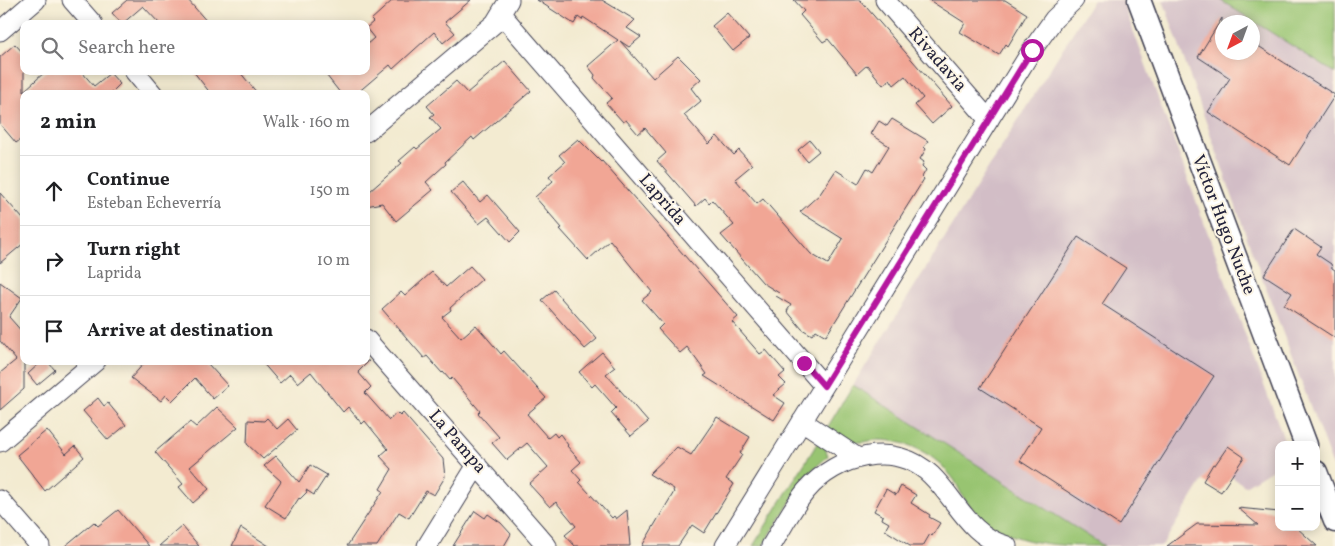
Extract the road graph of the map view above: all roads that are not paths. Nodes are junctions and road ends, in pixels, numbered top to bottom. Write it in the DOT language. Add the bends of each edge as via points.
graph roads {
  1 [pos="36,0"];
  2 [pos="72,0"];
  3 [pos="885,0"];
  4 [pos="1059,0"];
  5 [pos="1074,0"];
  6 [pos="1138,2"];
  7 [pos="505,7"];
  8 [pos="1054,19"];
  9 [pos="90,20"];
  10 [pos="0,31"];
  11 [pos="137,75"];
  12 [pos="150,90"];
  13 [pos="989,120"];
  14 [pos="370,129"];
  15 [pos="370,344"];
  16 [pos="91,365"];
  17 [pos="824,386"];
  18 [pos="802,421"];
  19 [pos="1304,441"];
  20 [pos="0,442"];
  21 [pos="858,458"];
  22 [pos="477,465"];
  23 [pos="1320,482"];
  24 [pos="0,500"];
  25 [pos="1335,521"];
  26 [pos="975,540"];
  27 [pos="40,546"];
  28 [pos="427,546"];
  29 [pos="548,546"];
  30 [pos="725,546"];
  31 [pos="772,546"];
  32 [pos="1007,546"];
  1 -- 10 [label="street"];
  2 -- 9 [label="street"];
  3 -- 13 [label="street, Rivadavia"];
  4 -- 8 [label="street"];
  5 -- 8 [label="street"];
  6 -- 19 [label="street, Víctor Hugo Nuche"];
  7 -- 14 [label="street" via="495,24"];
  7 -- 17 [label="street, Laprida"];
  8 -- 13 [label="street"];
  11 -- 12 [label="street"];
  13 -- 17 [label="street"];
  15 -- 22 [label="street, La Pampa"];
  16 -- 20 [label="street"];
  17 -- 18 [label="street"];
  18 -- 21 [label="street"];
  18 -- 30 [label="street"];
  21 -- 26 [label="street" via="891,455 922,468 964,517"];
  21 -- 31 [label="street" via="834,468 817,480 798,502"];
  22 -- 28 [label="street"];
  22 -- 29 [label="street, La Pampa"];
  23 -- 25 [label="street"];
  24 -- 27 [label="street"];
  26 -- 32 [label="street" via="988,539"];
}
